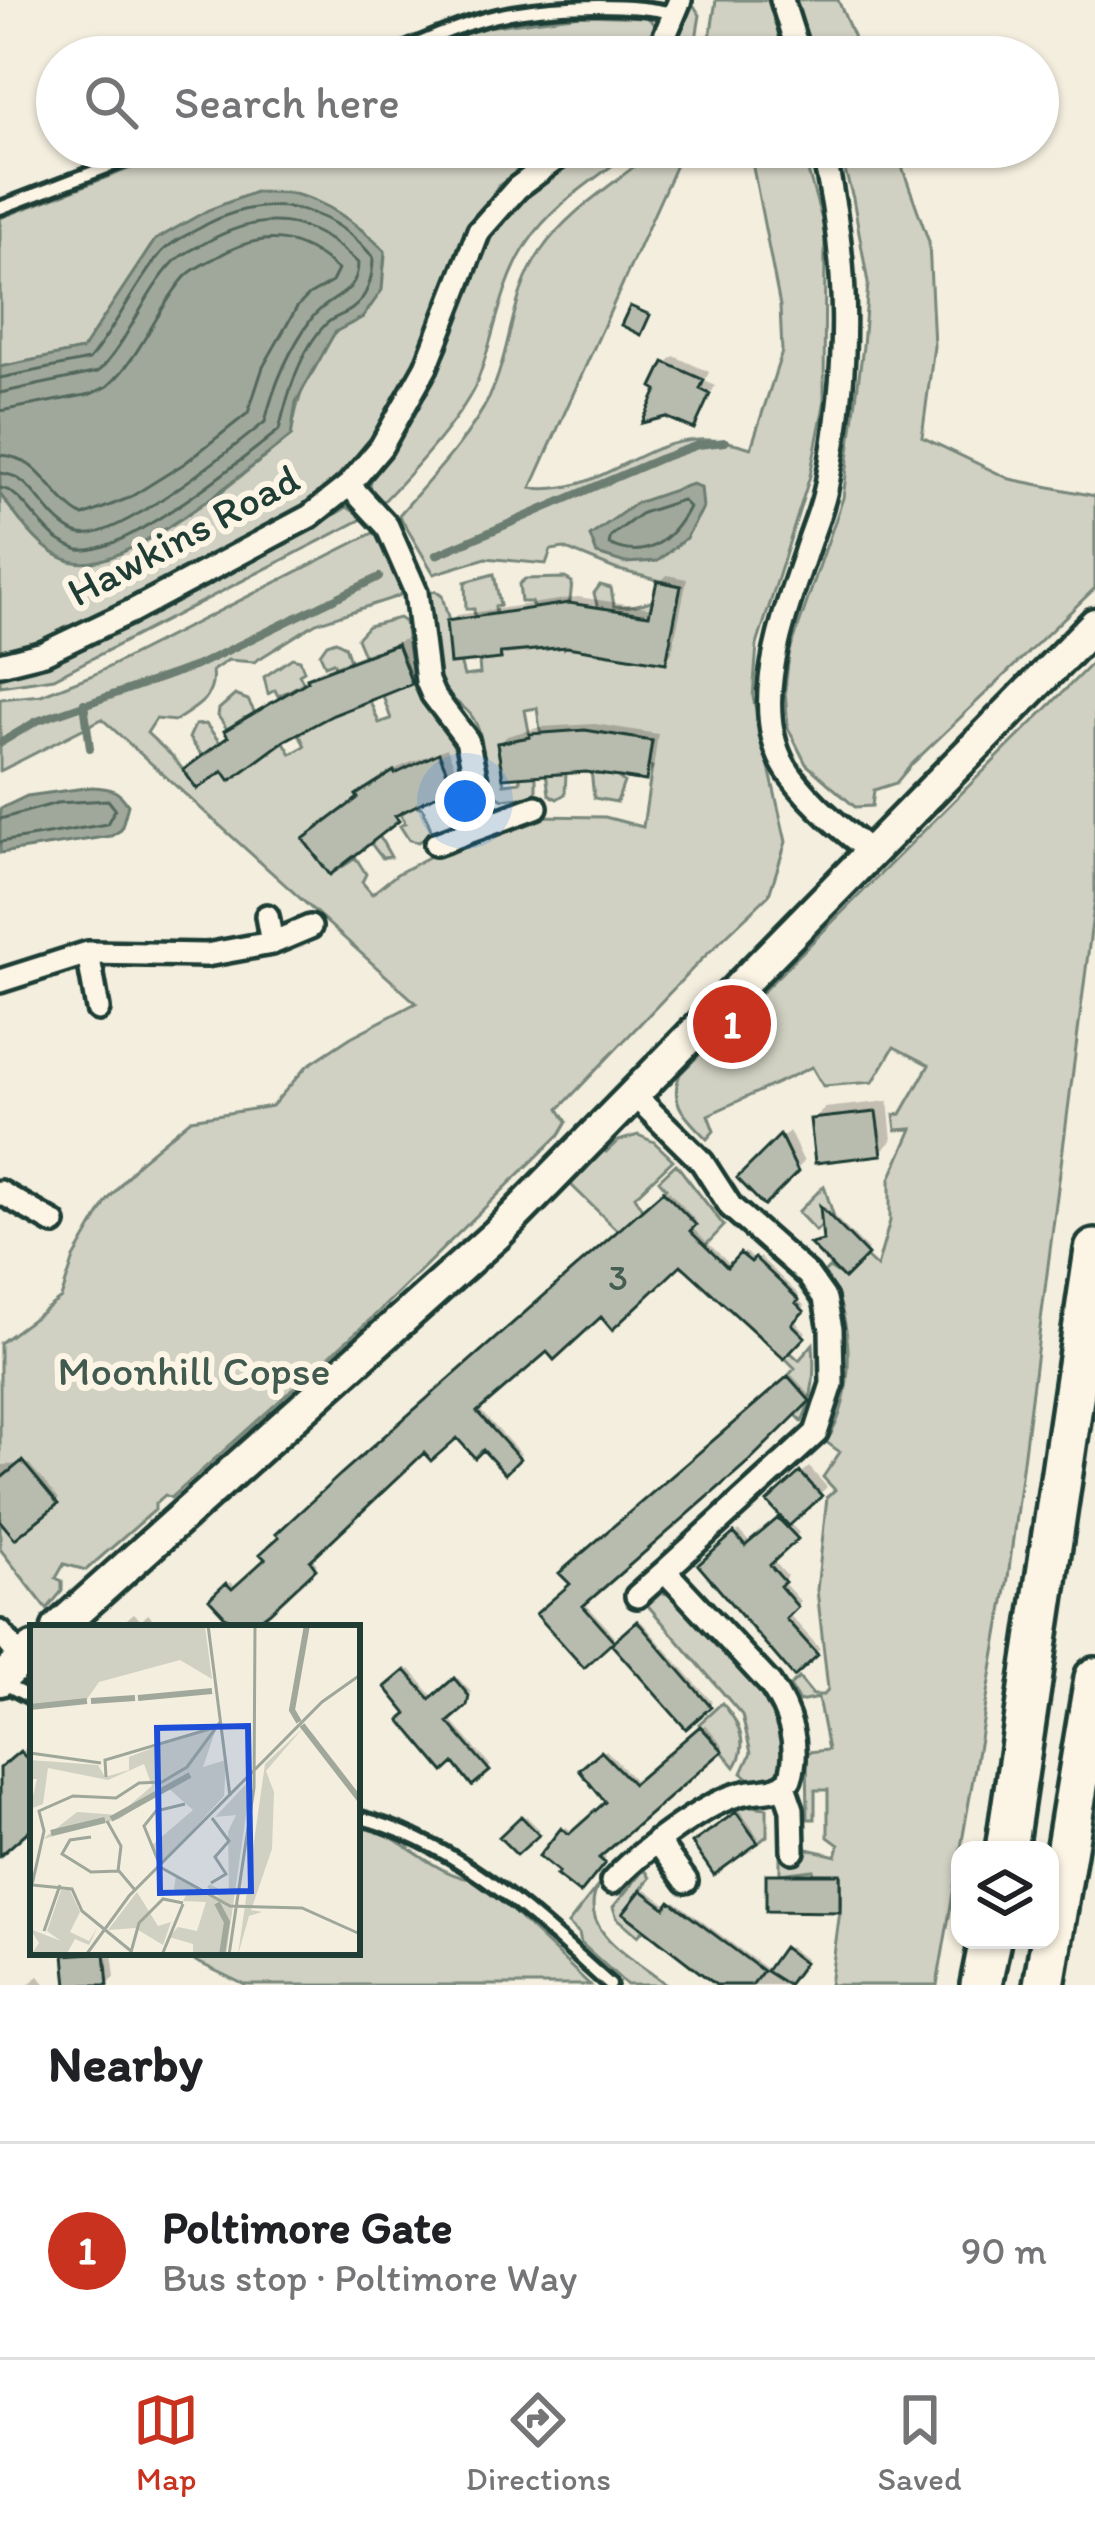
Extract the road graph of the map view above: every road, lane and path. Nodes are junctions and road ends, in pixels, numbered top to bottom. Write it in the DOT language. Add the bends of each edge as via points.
graph roads {
  1 [pos="782,0"];
  2 [pos="676,7"];
  3 [pos="440,36"];
  4 [pos="664,36"];
  5 [pos="793,36"];
  6 [pos="104,168"];
  7 [pos="536,168"];
  8 [pos="826,168"];
  9 [pos="0,208"];
  10 [pos="349,485"];
  11 [pos="1087,632"];
  12 [pos="0,664"];
  13 [pos="536,807"];
  14 [pos="492,823"];
  15 [pos="436,844"];
  16 [pos="871,852"];
  17 [pos="267,916"];
  18 [pos="310,927"];
  19 [pos="272,943"];
  20 [pos="88,953"];
  21 [pos="0,981"];
  22 [pos="98,1010"];
  23 [pos="632,1093"];
  24 [pos="0,1192"];
  25 [pos="54,1222"];
  26 [pos="1095,1250"];
  27 [pos="664,1571"];
  28 [pos="637,1596"];
  29 [pos="61,1625"];
  30 [pos="0,1632"];
  31 [pos="15,1666"];
  32 [pos="1095,1678"];
  33 [pos="30,1698"];
  34 [pos="784,1786"];
  35 [pos="360,1818"];
  36 [pos="657,1841"];
  37 [pos="1007,1841"];
  38 [pos="793,1851"];
  39 [pos="686,1881"];
  40 [pos="612,1882"];
  41 [pos="988,1949"];
  42 [pos="610,1985"];
  43 [pos="981,1985"];
  44 [pos="1044,1985"];
  1 -- 5 [label="street"];
  2 -- 3 [label="lane" via="529,12"];
  2 -- 4 [label="street"];
  6 -- 9 [label="lane"];
  7 -- 10 [label="street, Hawkins Road" via="479,231 426,368"];
  8 -- 16 [label="street" via="842,241 845,346 827,488 775,648 771,707 789,774"];
  10 -- 12 [label="street, Hawkins Road" via="310,516 132,611 44,653"];
  10 -- 14 [label="street" via="387,526 416,592 428,681 467,740"];
  11 -- 16 [label="main road"];
  13 -- 14 [label="street"];
  14 -- 15 [label="street"];
  16 -- 23 [label="main road"];
  17 -- 19 [label="street"];
  18 -- 19 [label="street"];
  19 -- 20 [label="street" via="206,955"];
  20 -- 21 [label="street"];
  20 -- 22 [label="street"];
  23 -- 27 [label="street" via="702,1162 730,1207 808,1275 825,1299 831,1329 832,1384 816,1433"];
  23 -- 29 [label="main road" via="444,1283"];
  24 -- 25 [label="street"];
  26 -- 37 [label="highway"];
  27 -- 28 [label="street"];
  27 -- 34 [label="street" via="784,1704 794,1748"];
  30 -- 31 [label="street"];
  31 -- 33 [label="lane" via="12,1688"];
  32 -- 44 [label="highway"];
  34 -- 36 [label="street" via="734,1795"];
  34 -- 38 [label="street"];
  35 -- 42 [label="lane" via="426,1842 485,1876"];
  36 -- 39 [label="street"];
  36 -- 40 [label="street"];
  41 -- 43 [label="highway"];
}
